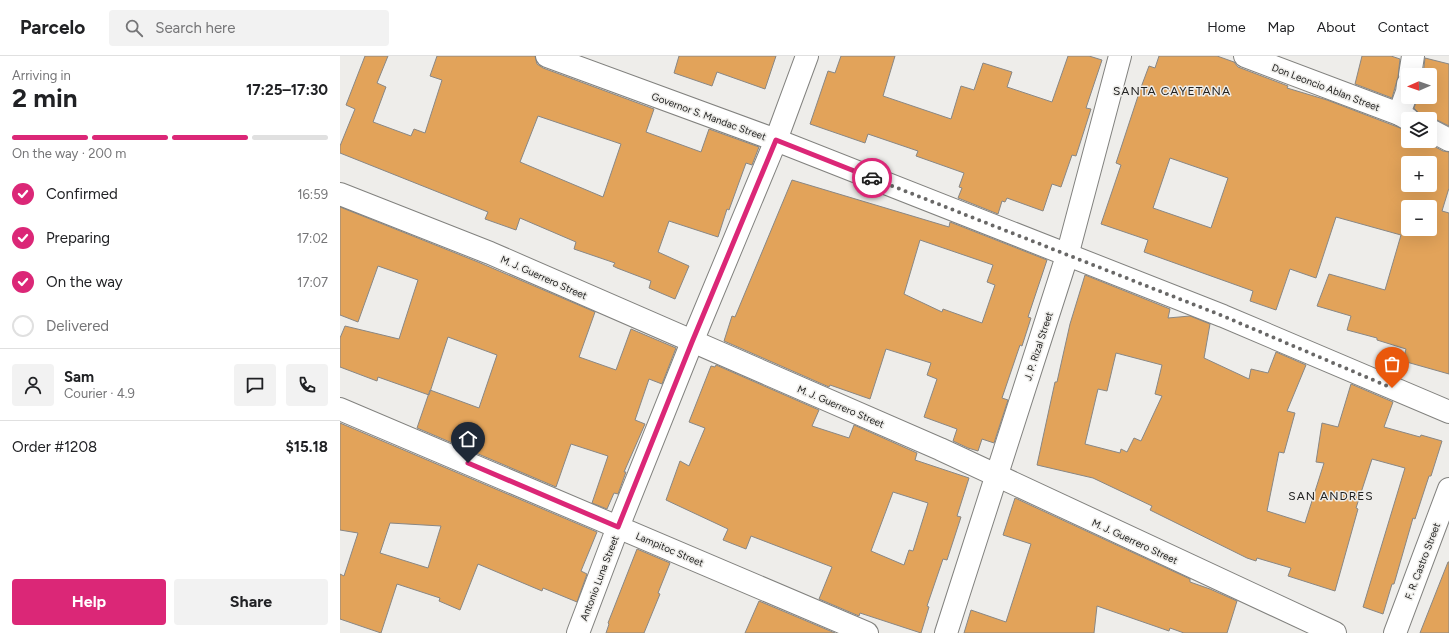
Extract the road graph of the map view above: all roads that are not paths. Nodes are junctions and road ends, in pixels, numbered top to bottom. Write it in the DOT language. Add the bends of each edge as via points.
graph roads {
  1 [pos="547,56"];
  2 [pos="807,56"];
  3 [pos="1120,56"];
  4 [pos="1244,56"];
  5 [pos="1413,56"];
  6 [pos="1411,68"];
  7 [pos="1401,116"];
  8 [pos="1437,134"];
  9 [pos="776,140"];
  10 [pos="1449,140"];
  11 [pos="340,194"];
  12 [pos="1067,256"];
  13 [pos="692,342"];
  14 [pos="340,409"];
  15 [pos="1449,412"];
  16 [pos="997,476"];
  17 [pos="1449,489"];
  18 [pos="618,527"];
  19 [pos="578,633"];
  20 [pos="867,633"];
  21 [pos="946,633"];
  22 [pos="1335,633"];
  23 [pos="1395,633"];
  1 -- 9 [label="street, Governor S. Mandac Street"];
  2 -- 9 [label="street, Antonio Luna Street"];
  3 -- 12 [label="street, J. P. Rizal Street"];
  4 -- 7 [label="street, Don Leoncio Ablan Street"];
  5 -- 6 [label="street"];
  8 -- 10 [label="street"];
  9 -- 12 [label="street, Governor S. Mandac Street"];
  9 -- 13 [label="street, Antonio Luna Street"];
  11 -- 13 [label="street, M. J. Guerrero Street" via="490,253"];
  12 -- 15 [label="street, Governor S. Mandac Street" via="1223,316"];
  12 -- 16 [label="street, J. P. Rizal Street"];
  13 -- 16 [label="street, M. J. Guerrero Street"];
  13 -- 18 [label="street, Antonio Luna Street"];
  14 -- 18 [label="street, Lampitoc Street"];
  16 -- 21 [label="street, J. P. Rizal Street"];
  16 -- 22 [label="street, M. J. Guerrero Street"];
  17 -- 23 [label="street, F. R. Castro Street"];
  18 -- 19 [label="street, Antonio Luna Street"];
  18 -- 20 [label="street, Lampitoc Street"];
}
